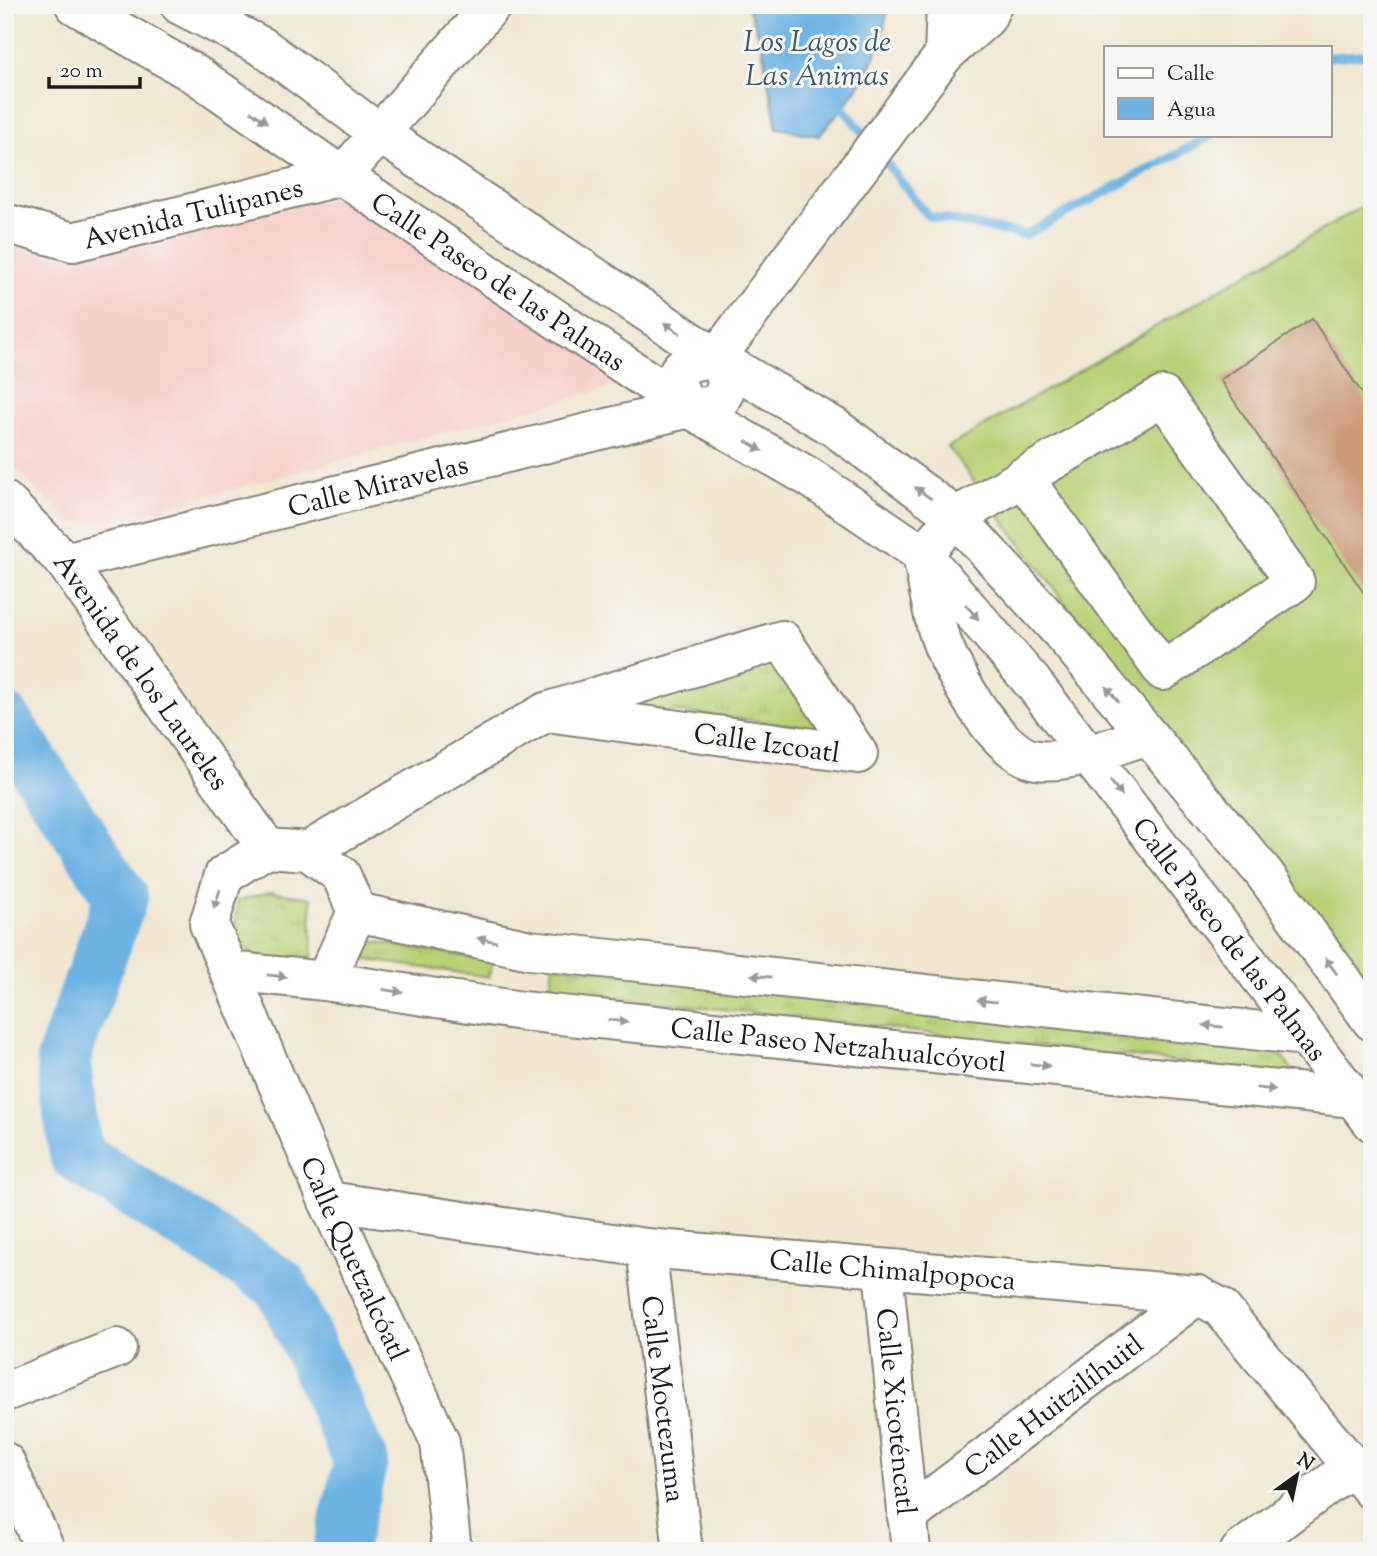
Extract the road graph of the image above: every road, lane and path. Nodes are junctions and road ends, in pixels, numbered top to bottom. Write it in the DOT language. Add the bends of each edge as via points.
graph roads {
  1 [pos="75,5"];
  2 [pos="180,5"];
  3 [pos="492,5"];
  4 [pos="946,5"];
  5 [pos="992,5"];
  6 [pos="944,55"];
  7 [pos="379,133"];
  8 [pos="342,176"];
  9 [pos="5,223"];
  10 [pos="716,358"];
  11 [pos="689,408"];
  12 [pos="1023,477"];
  13 [pos="5,501"];
  14 [pos="956,517"];
  15 [pos="922,554"];
  16 [pos="65,562"];
  17 [pos="547,712"];
  18 [pos="1147,735"];
  19 [pos="1089,754"];
  20 [pos="267,848"];
  21 [pos="309,851"];
  22 [pos="357,912"];
  23 [pos="530,950"];
  24 [pos="229,971"];
  25 [pos="326,981"];
  26 [pos="522,1011"];
  27 [pos="1372,1021"];
  28 [pos="1306,1036"];
  29 [pos="1362,1110"];
  30 [pos="328,1200"];
  31 [pos="646,1248"];
  32 [pos="883,1270"];
  33 [pos="1197,1295"];
  34 [pos="117,1348"];
  35 [pos="5,1392"];
  36 [pos="5,1462"];
  37 [pos="1362,1478"];
  38 [pos="909,1534"];
  39 [pos="46,1551"];
  40 [pos="452,1551"];
  41 [pos="683,1551"];
  42 [pos="1240,1551"];
  1 -- 8 [label="street, Calle Paseo de las Palmas, one-way" via="198,76"];
  2 -- 7 [label="street, Calle Paseo de las Palmas" via="263,47"];
  3 -- 7 [label="street"];
  4 -- 6 [label="street"];
  5 -- 6 [label="street" via="986,18"];
  6 -- 10 [label="street"];
  7 -- 8 [label="street"];
  10 -- 7 [label="street, Calle Paseo de las Palmas, one-way"];
  8 -- 9 [label="street, Avenida Tulipanes" via="74,242"];
  8 -- 11 [label="street, Calle Paseo de las Palmas"];
  10 -- 11 [label="street, Calle Miravelas" via="728,375 727,392 716,405"];
  14 -- 10 [label="street, Calle Paseo de las Palmas, one-way" via="834,427"];
  11 -- 15 [label="street, Calle Paseo de las Palmas, one-way" via="808,477"];
  11 -- 16 [label="street, Calle Miravelas"];
  12 -- 12 [label="street" via="1163,671 1295,582 1163,396"];
  12 -- 14 [label="street"];
  13 -- 16 [label="street, Avenida de los Laureles"];
  14 -- 15 [label="street"];
  18 -- 14 [label="street, Calle Paseo de las Palmas, one-way"];
  15 -- 19 [label="street, Calle Paseo de las Palmas, one-way"];
  15 -- 19 [label="street" via="937,630 988,724 1006,745 1036,761"];
  16 -- 20 [label="street, Avenida de los Laureles"];
  17 -- 17 [label="street, Calle Izcoatl" via="763,741 858,754 782,640"];
  17 -- 21 [label="street, Calle Izcoatl"];
  18 -- 19 [label="street"];
  27 -- 18 [label="street, Calle Paseo de las Palmas, one-way" via="1263,872"];
  19 -- 28 [label="street, Calle Paseo de las Palmas, one-way"];
  20 -- 21 [label="street"];
  20 -- 24 [label="street, one-way" via="224,875 209,924"];
  21 -- 22 [label="street" via="341,875"];
  23 -- 22 [label="street, Calle Paseo Netzahualcóyotl, one-way"];
  22 -- 25 [label="street"];
  23 -- 26 [label="street"];
  28 -- 23 [label="street, Calle Paseo Netzahualcóyotl, one-way"];
  24 -- 25 [label="street, one-way"];
  24 -- 30 [label="street, Calle Quetzalcóatl"];
  25 -- 26 [label="street, Calle Paseo Netzahualcóyotl, one-way"];
  26 -- 29 [label="street, Calle Paseo Netzahualcóyotl, one-way"];
  28 -- 29 [label="street, Calle Paseo de las Palmas"];
  30 -- 31 [label="street, Calle Chimalpopoca"];
  30 -- 40 [label="street, Calle Quetzalcóatl" via="440,1442"];
  31 -- 32 [label="street, Calle Chimalpopoca"];
  31 -- 41 [label="street, Calle Moctezuma"];
  32 -- 33 [label="street, Calle Chimalpopoca"];
  32 -- 38 [label="street, Calle Xicoténcatl"];
  33 -- 37 [label="street, Calle Chimalpopoca" via="1220,1307"];
  33 -- 38 [label="street, Calle Huitzilíhuitl"];
  34 -- 35 [label="street"];
  36 -- 39 [label="street"];
  37 -- 42 [label="street"];
}
